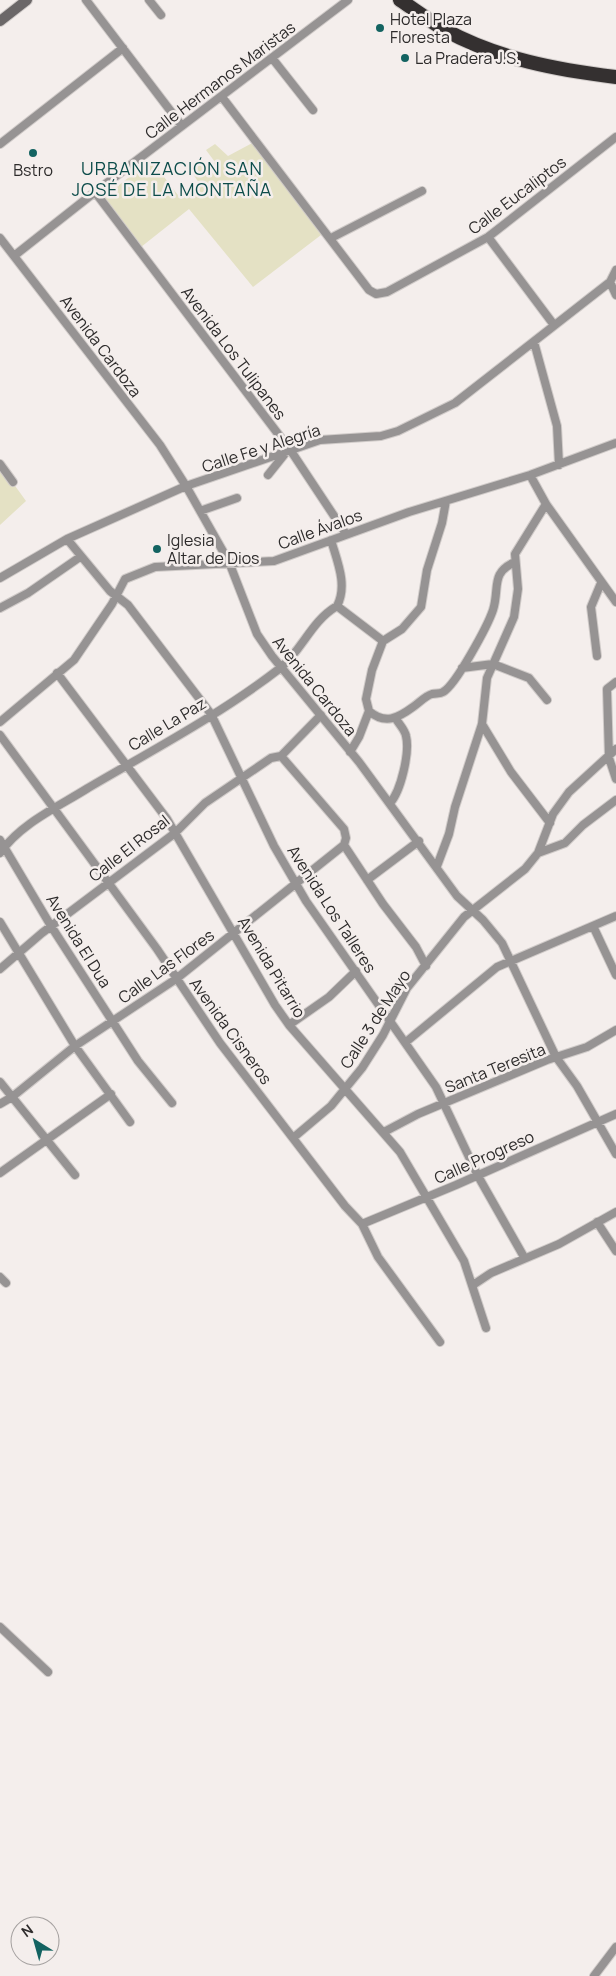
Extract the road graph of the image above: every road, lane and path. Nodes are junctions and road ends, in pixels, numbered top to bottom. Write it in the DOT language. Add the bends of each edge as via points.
graph roads {
  1 [pos="27,0"];
  2 [pos="86,0"];
  3 [pos="149,0"];
  4 [pos="348,0"];
  5 [pos="400,0"];
  6 [pos="161,15"];
  7 [pos="0,21"];
  8 [pos="123,48"];
  9 [pos="272,58"];
  10 [pos="616,77"];
  11 [pos="222,97"];
  12 [pos="313,110"];
  13 [pos="182,126"];
  14 [pos="616,137"];
  15 [pos="0,144"];
  16 [pos="422,191"];
  17 [pos="95,192"];
  18 [pos="488,237"];
  19 [pos="0,238"];
  20 [pos="331,238"];
  21 [pos="14,256"];
  22 [pos="616,270"];
  23 [pos="610,282"];
  24 [pos="616,294"];
  25 [pos="554,324"];
  26 [pos="534,342"];
  27 [pos="616,443"];
  28 [pos="288,452"];
  29 [pos="0,464"];
  30 [pos="559,465"];
  31 [pos="268,474"];
  32 [pos="530,475"];
  33 [pos="13,482"];
  34 [pos="186,486"];
  35 [pos="237,498"];
  36 [pos="446,501"];
  37 [pos="546,504"];
  38 [pos="200,511"];
  39 [pos="346,534"];
  40 [pos="68,539"];
  41 [pos="331,540"];
  42 [pos="80,557"];
  43 [pos="229,562"];
  44 [pos="515,562"];
  45 [pos="0,578"];
  46 [pos="601,583"];
  47 [pos="116,596"];
  48 [pos="616,602"];
  49 [pos="0,608"];
  50 [pos="339,608"];
  51 [pos="383,641"];
  52 [pos="597,656"];
  53 [pos="492,664"];
  54 [pos="280,668"];
  55 [pos="462,668"];
  56 [pos="57,673"];
  57 [pos="616,682"];
  58 [pos="547,700"];
  59 [pos="369,711"];
  60 [pos="211,714"];
  61 [pos="321,715"];
  62 [pos="396,719"];
  63 [pos="0,722"];
  64 [pos="482,724"];
  65 [pos="0,734"];
  66 [pos="616,748"];
  67 [pos="350,752"];
  68 [pos="608,755"];
  69 [pos="281,756"];
  70 [pos="127,765"];
  71 [pos="242,776"];
  72 [pos="616,779"];
  73 [pos="616,800"];
  74 [pos="390,803"];
  75 [pos="55,807"];
  76 [pos="550,823"];
  77 [pos="175,832"];
  78 [pos="419,841"];
  79 [pos="344,845"];
  80 [pos="2,846"];
  81 [pos="538,853"];
  82 [pos="436,866"];
  83 [pos="367,880"];
  84 [pos="108,882"];
  85 [pos="296,884"];
  86 [pos="474,911"];
  87 [pos="616,916"];
  88 [pos="0,922"];
  89 [pos="51,926"];
  90 [pos="593,926"];
  91 [pos="235,933"];
  92 [pos="18,954"];
  93 [pos="510,961"];
  94 [pos="426,966"];
  95 [pos="0,969"];
  96 [pos="356,971"];
  97 [pos="616,975"];
  98 [pos="176,979"];
  99 [pos="114,1021"];
  100 [pos="390,1021"];
  101 [pos="289,1025"];
  102 [pos="616,1030"];
  103 [pos="406,1042"];
  104 [pos="75,1046"];
  105 [pos="556,1057"];
  106 [pos="0,1082"];
  107 [pos="344,1090"];
  108 [pos="112,1094"];
  109 [pos="12,1097"];
  110 [pos="172,1103"];
  111 [pos="0,1104"];
  112 [pos="444,1104"];
  113 [pos="616,1114"];
  114 [pos="130,1122"];
  115 [pos="598,1122"];
  116 [pos="384,1132"];
  117 [pos="293,1138"];
  118 [pos="48,1141"];
  119 [pos="616,1154"];
  120 [pos="0,1173"];
  121 [pos="75,1174"];
  122 [pos="478,1176"];
  123 [pos="428,1197"];
  124 [pos="616,1212"];
  125 [pos="597,1222"];
  126 [pos="362,1224"];
  127 [pos="616,1251"];
  128 [pos="524,1257"];
  129 [pos="0,1277"];
  130 [pos="6,1283"];
  131 [pos="473,1285"];
  132 [pos="486,1328"];
  133 [pos="440,1342"];
  134 [pos="0,1627"];
  135 [pos="48,1672"];
  136 [pos="616,1948"];
  137 [pos="594,1976"];
  1 -- 7 [label="street"];
  2 -- 8 [label="street"];
  3 -- 6 [label="street"];
  4 -- 9 [label="street, Calle Hermanos Maristas"];
  5 -- 10 [label="highway" via="446,30 501,54 563,71"];
  8 -- 13 [label="street"];
  8 -- 15 [label="street"];
  9 -- 11 [label="street, Calle Hermanos Maristas"];
  9 -- 12 [label="street"];
  11 -- 13 [label="street, Calle Hermanos Maristas"];
  11 -- 20 [label="street"];
  13 -- 17 [label="street, Calle Hermanos Maristas"];
  14 -- 18 [label="street, Calle Eucaliptos"];
  16 -- 20 [label="street"];
  17 -- 21 [label="street, Calle Hermanos Maristas"];
  17 -- 28 [label="street, Avenida Los Tulipanes"];
  18 -- 20 [label="street, Calle Eucaliptos" via="387,292 376,294 369,290"];
  18 -- 25 [label="street"];
  19 -- 21 [label="street, Avenida Cardoza"];
  21 -- 34 [label="street, Avenida Cardoza" via="154,438"];
  22 -- 23 [label="street, Calle Fe y Alegría"];
  23 -- 24 [label="street"];
  23 -- 25 [label="street, Calle Fe y Alegría"];
  25 -- 26 [label="street, Calle Fe y Alegría"];
  26 -- 28 [label="street, Calle Fe y Alegría" via="455,403 398,432 320,440"];
  26 -- 30 [label="street" via="557,426"];
  27 -- 30 [label="street, Calle Ávalos"];
  28 -- 31 [label="street"];
  28 -- 34 [label="street, Calle Fe y Alegría"];
  28 -- 39 [label="street, Avenida Los Tulipanes"];
  29 -- 33 [label="street"];
  30 -- 32 [label="street, Calle Ávalos"];
  32 -- 36 [label="street, Calle Ávalos"];
  32 -- 37 [label="street"];
  34 -- 38 [label="street, Avenida Cardoza"];
  34 -- 40 [label="street, Calle Fe y Alegría"];
  35 -- 38 [label="street"];
  36 -- 39 [label="street, Calle Ávalos"];
  36 -- 51 [label="street" via="427,570 421,607 402,629"];
  37 -- 44 [label="street" via="515,554"];
  37 -- 46 [label="street"];
  38 -- 43 [label="street, Avenida Cardoza"];
  39 -- 41 [label="street, Calle Ávalos"];
  40 -- 42 [label="street, Avenida Los Talleres"];
  40 -- 45 [label="street, Calle Fe y Alegría"];
  41 -- 43 [label="street, Calle Ávalos" via="274,560"];
  41 -- 50 [label="street" via="342,580"];
  42 -- 47 [label="street, Avenida Los Talleres"];
  42 -- 49 [label="street"];
  43 -- 47 [label="street, Calle Ávalos" via="155,567 125,578"];
  43 -- 54 [label="street, Avenida Cardoza" via="257,634"];
  44 -- 53 [label="street" via="518,589 514,617"];
  44 -- 55 [label="street" via="504,566 497,576 492,611"];
  46 -- 48 [label="street"];
  46 -- 52 [label="street" via="590,607"];
  47 -- 56 [label="street, Calle Ávalos" via="74,660"];
  47 -- 60 [label="street, Avenida Los Talleres" via="128,605"];
  50 -- 51 [label="street"];
  50 -- 54 [label="street, Calle La Paz" via="323,614 304,644"];
  51 -- 59 [label="street" via="372,670 366,700"];
  53 -- 55 [label="street"];
  53 -- 58 [label="street" via="529,678"];
  53 -- 64 [label="street" via="487,678"];
  54 -- 60 [label="street, Calle La Paz"];
  54 -- 61 [label="street, Avenida Cardoza"];
  55 -- 62 [label="street" via="443,692 431,694"];
  56 -- 63 [label="street, Calle Ávalos"];
  56 -- 70 [label="street, Avenida Pitarrio"];
  57 -- 68 [label="street" via="607,689"];
  59 -- 62 [label="street" via="382,720"];
  59 -- 67 [label="street" via="360,737"];
  60 -- 70 [label="street, Calle La Paz"];
  60 -- 71 [label="street, Avenida Los Talleres"];
  61 -- 67 [label="street, Avenida Cardoza"];
  61 -- 69 [label="street"];
  62 -- 74 [label="street" via="406,734 407,750 397,796"];
  64 -- 76 [label="street" via="511,772"];
  64 -- 82 [label="street" via="449,834"];
  65 -- 75 [label="street, Avenida Cisneros"];
  66 -- 68 [label="street"];
  67 -- 74 [label="street, Avenida Cardoza"];
  68 -- 72 [label="street"];
  68 -- 76 [label="street" via="569,792"];
  69 -- 71 [label="street, Calle El Rosal" via="271,758"];
  69 -- 79 [label="street" via="344,829"];
  70 -- 75 [label="street, Calle La Paz"];
  70 -- 77 [label="street, Avenida Pitarrio"];
  71 -- 77 [label="street, Calle El Rosal"];
  71 -- 85 [label="street, Avenida Los Talleres" via="274,846"];
  73 -- 81 [label="street, Calle 3 de Mayo" via="565,843"];
  74 -- 78 [label="street, Avenida Cardoza"];
  75 -- 80 [label="street, Calle La Paz"];
  75 -- 84 [label="street, Avenida Cisneros"];
  76 -- 81 [label="street"];
  77 -- 84 [label="street, Calle El Rosal"];
  77 -- 91 [label="street, Avenida Pitarrio"];
  78 -- 82 [label="street, Avenida Cardoza"];
  78 -- 83 [label="street"];
  79 -- 83 [label="street"];
  79 -- 85 [label="street, Calle Las Flores"];
  80 -- 89 [label="street, Avenida El Dua"];
  81 -- 86 [label="street, Calle 3 de Mayo" via="526,869"];
  82 -- 86 [label="street, Avenida Cardoza" via="457,896"];
  83 -- 94 [label="street" via="403,928"];
  84 -- 89 [label="street, Calle El Rosal"];
  84 -- 98 [label="street, Avenida Cisneros"];
  85 -- 91 [label="street, Calle Las Flores"];
  85 -- 96 [label="street, Avenida Los Talleres"];
  86 -- 93 [label="street, Avenida Cardoza" via="502,943"];
  86 -- 94 [label="street, Calle 3 de Mayo" via="464,917"];
  87 -- 90 [label="street"];
  88 -- 92 [label="street"];
  89 -- 92 [label="street, Calle El Rosal"];
  89 -- 99 [label="street, Avenida El Dua"];
  90 -- 93 [label="street"];
  90 -- 97 [label="street"];
  91 -- 98 [label="street, Calle Las Flores"];
  91 -- 101 [label="street, Avenida Pitarrio"];
  92 -- 95 [label="street, Calle El Rosal"];
  92 -- 104 [label="street"];
  93 -- 103 [label="street" via="497,967"];
  93 -- 105 [label="street, Avenida Cardoza"];
  94 -- 100 [label="street, Calle 3 de Mayo" via="406,988"];
  96 -- 100 [label="street, Avenida Los Talleres"];
  96 -- 101 [label="street" via="329,997"];
  98 -- 99 [label="street, Calle Las Flores"];
  98 -- 117 [label="street, Avenida Cisneros"];
  99 -- 104 [label="street, Calle Las Flores"];
  99 -- 110 [label="street, Avenida El Dua" via="138,1061"];
  100 -- 103 [label="street, Avenida Los Talleres"];
  100 -- 107 [label="street, Calle 3 de Mayo" via="362,1068"];
  101 -- 107 [label="street, Avenida Pitarrio"];
  102 -- 105 [label="street, Santa Teresita" via="587,1047"];
  103 -- 112 [label="street, Avenida Los Talleres"];
  104 -- 108 [label="street"];
  104 -- 109 [label="street, Calle Las Flores"];
  105 -- 112 [label="street, Santa Teresita"];
  105 -- 115 [label="street, Avenida Cardoza"];
  106 -- 109 [label="street"];
  107 -- 116 [label="street, Avenida Pitarrio"];
  107 -- 117 [label="street, Calle 3 de Mayo" via="332,1106"];
  108 -- 114 [label="street"];
  108 -- 118 [label="street"];
  109 -- 111 [label="street, Calle Las Flores"];
  109 -- 118 [label="street"];
  112 -- 116 [label="street, Santa Teresita"];
  112 -- 122 [label="street, Avenida Los Talleres"];
  113 -- 115 [label="street, Calle Progreso"];
  115 -- 119 [label="street, Avenida Cardoza"];
  115 -- 122 [label="street, Calle Progreso"];
  116 -- 123 [label="street, Avenida Pitarrio"];
  117 -- 126 [label="street, Avenida Cisneros"];
  118 -- 120 [label="street"];
  118 -- 121 [label="street"];
  122 -- 123 [label="street, Calle Progreso"];
  122 -- 128 [label="street, Avenida Los Talleres"];
  123 -- 126 [label="street, Calle Progreso"];
  123 -- 131 [label="street, Avenida Pitarrio" via="464,1261"];
  124 -- 125 [label="street"];
  125 -- 127 [label="street"];
  125 -- 128 [label="street" via="559,1244"];
  126 -- 133 [label="street, Avenida Cisneros" via="378,1257"];
  128 -- 131 [label="street"];
  129 -- 130 [label="street"];
  131 -- 132 [label="street, Avenida Pitarrio"];
  134 -- 135 [label="street"];
  136 -- 137 [label="street"];
}
